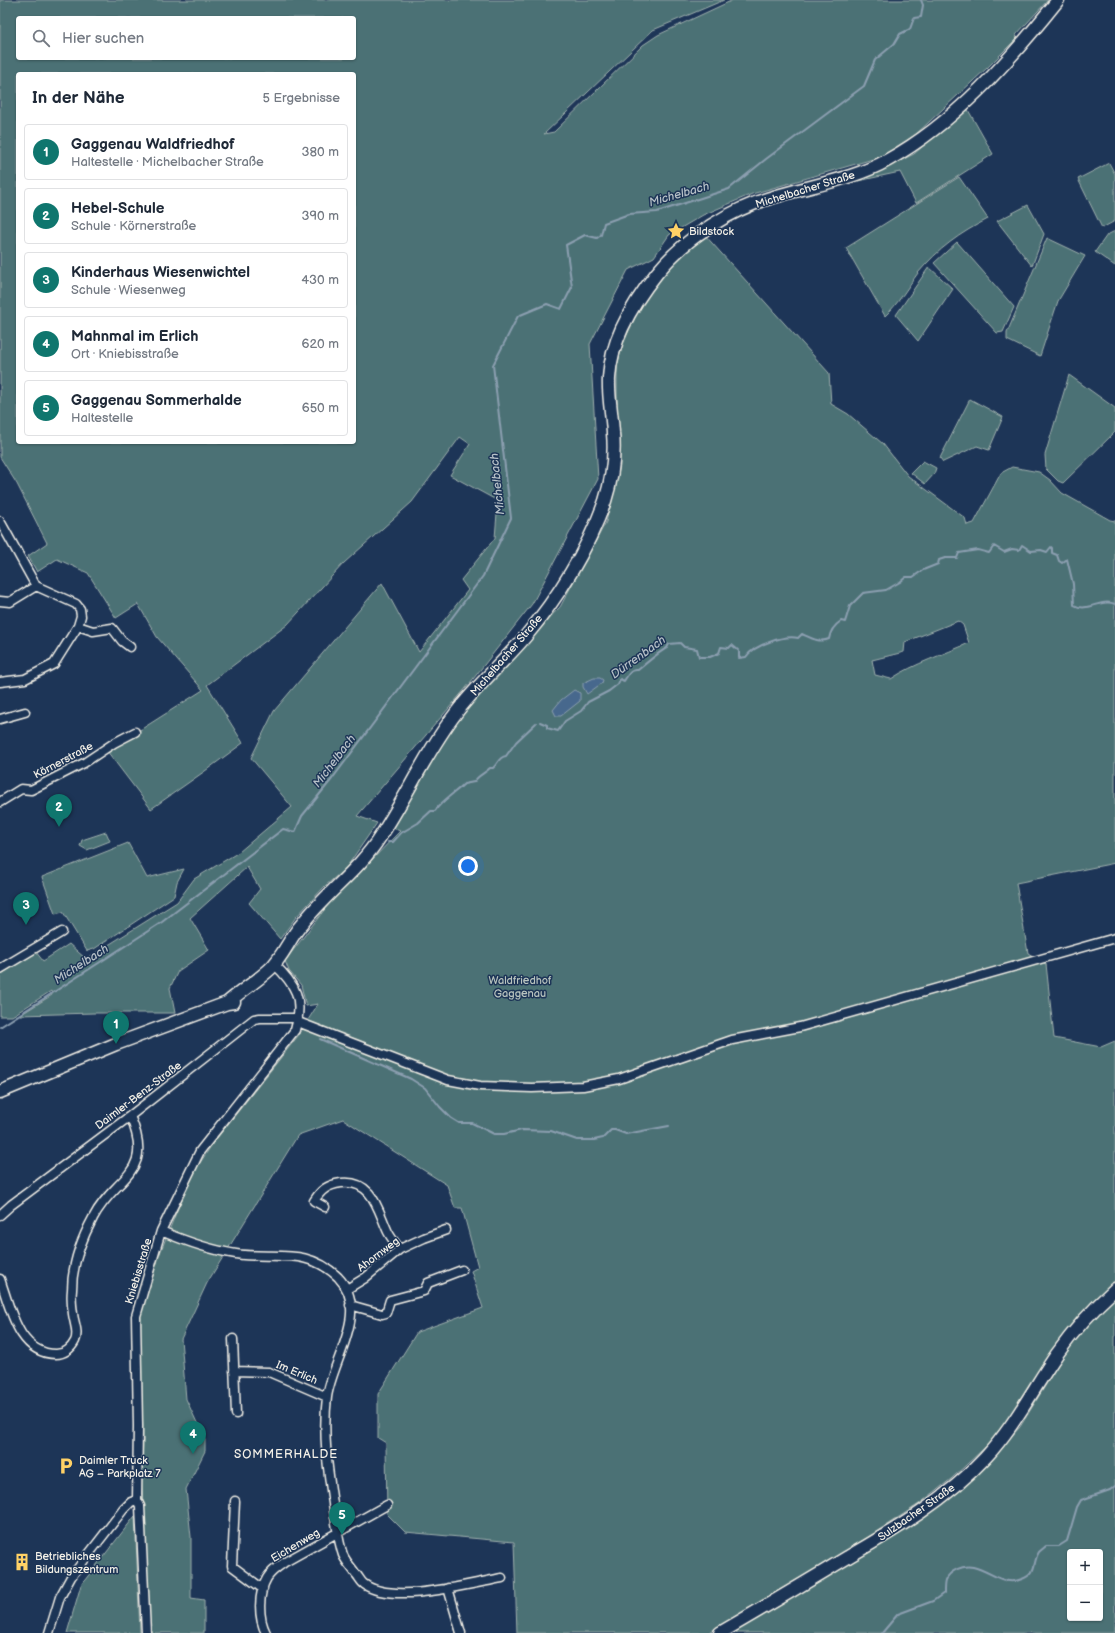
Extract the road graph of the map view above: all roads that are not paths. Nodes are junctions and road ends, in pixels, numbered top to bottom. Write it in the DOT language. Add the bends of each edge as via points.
graph roads {
  1 [pos="1058,0"];
  2 [pos="0,521"];
  3 [pos="36,586"];
  4 [pos="0,601"];
  5 [pos="78,626"];
  6 [pos="130,647"];
  7 [pos="0,682"];
  8 [pos="25,712"];
  9 [pos="0,719"];
  10 [pos="135,732"];
  11 [pos="0,802"];
  12 [pos="62,932"];
  13 [pos="1115,938"];
  14 [pos="272,967"];
  15 [pos="0,969"];
  16 [pos="298,1020"];
  17 [pos="0,1092"];
  18 [pos="130,1116"];
  19 [pos="325,1207"];
  20 [pos="0,1215"];
  21 [pos="446,1230"];
  22 [pos="161,1231"];
  23 [pos="400,1249"];
  24 [pos="462,1270"];
  25 [pos="0,1279"];
  26 [pos="347,1289"];
  27 [pos="1115,1289"];
  28 [pos="350,1305"];
  29 [pos="233,1339"];
  30 [pos="234,1371"];
  31 [pos="327,1397"];
  32 [pos="236,1414"];
  33 [pos="137,1500"];
  34 [pos="234,1501"];
  35 [pos="387,1505"];
  36 [pos="338,1532"];
  37 [pos="502,1578"];
  38 [pos="262,1588"];
  39 [pos="448,1588"];
  40 [pos="50,1633"];
  41 [pos="146,1633"];
  42 [pos="266,1633"];
  43 [pos="461,1633"];
  44 [pos="720,1633"];
  1 -- 14 [label="main road, Michelbacher Straße" via="1008,60 941,124 914,143 886,162 840,180 774,196 723,218 675,252 655,275 614,344 608,377 613,461 606,498 587,543 562,587 527,635 458,710 437,739 378,840 302,924"];
  2 -- 3 [label="street"];
  3 -- 4 [label="street" via="10,602"];
  3 -- 5 [label="street" via="76,604 81,616"];
  5 -- 6 [label="street" via="93,631 112,628"];
  5 -- 7 [label="street" via="54,664 25,679"];
  8 -- 9 [label="street"];
  10 -- 11 [label="street, Körnerstraße" via="84,764 31,790 21,789"];
  12 -- 15 [label="street"];
  13 -- 16 [label="street" via="800,1027 732,1040 619,1079 583,1086 480,1086 448,1080"];
  14 -- 16 [label="street, Kniebisstraße" via="292,982 299,1005"];
  14 -- 17 [label="main road, Michelbacher Straße" via="267,978 240,1001 227,1003 116,1044"];
  16 -- 18 [label="street, Daimler-Benz-Straße" via="254,1019"];
  16 -- 22 [label="street, Kniebisstraße" via="290,1039 200,1151"];
  18 -- 20 [label="street, Daimler-Benz-Straße"];
  18 -- 25 [label="street" via="137,1136 139,1154 135,1165 94,1216 82,1240 72,1273 73,1314 77,1330 75,1340 67,1351 54,1354 38,1350 28,1342 20,1332"];
  19 -- 23 [label="street" via="314,1201 326,1187 343,1183 364,1189 375,1200 388,1232"];
  21 -- 23 [label="street, Ahornweg"];
  22 -- 26 [label="street" via="203,1246 236,1254 302,1256 323,1265 338,1277"];
  22 -- 33 [label="street, Kniebisstraße" via="136,1316"];
  23 -- 26 [label="street, Ahornweg" via="365,1278"];
  24 -- 28 [label="street" via="428,1283 424,1291 390,1300 386,1313"];
  26 -- 28 [label="street"];
  27 -- 44 [label="main road, Sulzbacher Straße" via="1078,1325 1004,1436 958,1484 886,1535"];
  28 -- 31 [label="street" via="348,1331"];
  29 -- 30 [label="street"];
  30 -- 31 [label="street, Im Erlich" via="269,1372"];
  30 -- 32 [label="street"];
  31 -- 36 [label="street" via="326,1455"];
  33 -- 40 [label="street" via="123,1510 71,1577 60,1597"];
  33 -- 41 [label="street, Kniebisstraße" via="140,1506"];
  34 -- 38 [label="street" via="232,1566"];
  35 -- 36 [label="street, Eichenweg"];
  36 -- 38 [label="street, Eichenweg" via="274,1569"];
  36 -- 39 [label="street" via="343,1556 364,1584 387,1593"];
  37 -- 39 [label="street"];
  38 -- 42 [label="street, Eichenweg" via="260,1605"];
  39 -- 43 [label="street"];
}
